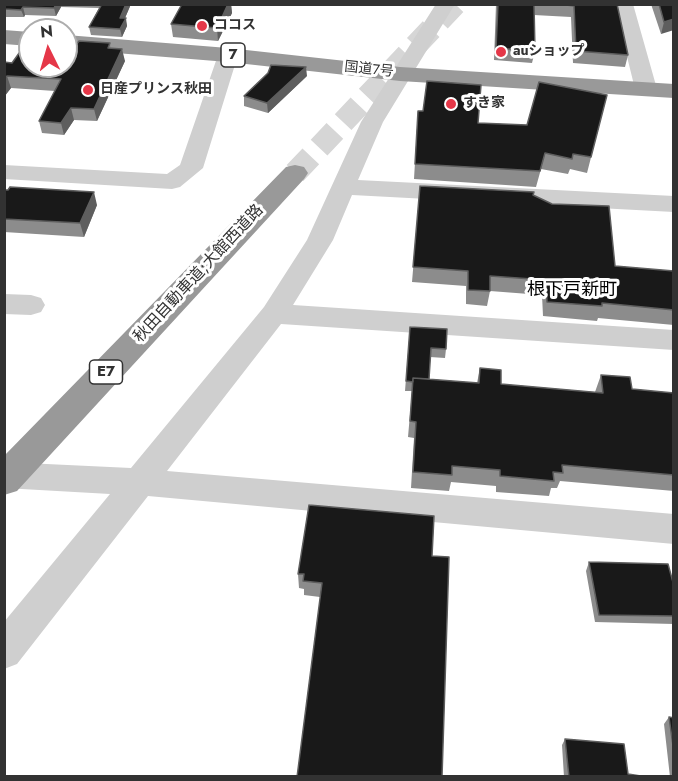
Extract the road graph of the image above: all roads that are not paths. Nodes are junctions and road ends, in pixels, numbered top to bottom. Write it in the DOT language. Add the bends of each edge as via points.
graph roads {
  1 [pos="446,4"];
  2 [pos="623,4"];
  3 [pos="78,43"];
  4 [pos="228,55"];
  5 [pos="400,74"];
  6 [pos="646,89"];
  7 [pos="674,91"];
  8 [pos="4,172"];
  9 [pos="295,173"];
  10 [pos="343,187"];
  11 [pos="674,204"];
  12 [pos="208,264"];
  13 [pos="274,314"];
  14 [pos="674,340"];
  15 [pos="4,459"];
  16 [pos="4,475"];
  17 [pos="4,480"];
  18 [pos="142,482"];
  19 [pos="674,529"];
  20 [pos="4,651"];
  1 -- 5 [label="street"];
  2 -- 6 [label="street"];
  3 -- 4 [label="highway, 国道7号 / 7"];
  4 -- 5 [label="highway, 国道7号 / 7"];
  4 -- 8 [label="street" via="191,168 172,182"];
  5 -- 6 [label="highway, 国道7号 / 7"];
  5 -- 10 [label="street" via="372,122"];
  6 -- 7 [label="highway, 国道7号 / 7"];
  9 -- 12 [label="highway, 秋田自動車道;大館西道路 / E7"];
  10 -- 11 [label="street"];
  10 -- 13 [label="street" via="320,240"];
  12 -- 15 [label="highway" via="146,318"];
  12 -- 17 [label="highway, 秋田自動車道;大館西道路 / E7"];
  13 -- 14 [label="street"];
  13 -- 18 [label="street"];
  16 -- 18 [label="street"];
  18 -- 19 [label="street"];
  18 -- 20 [label="street"];
}
